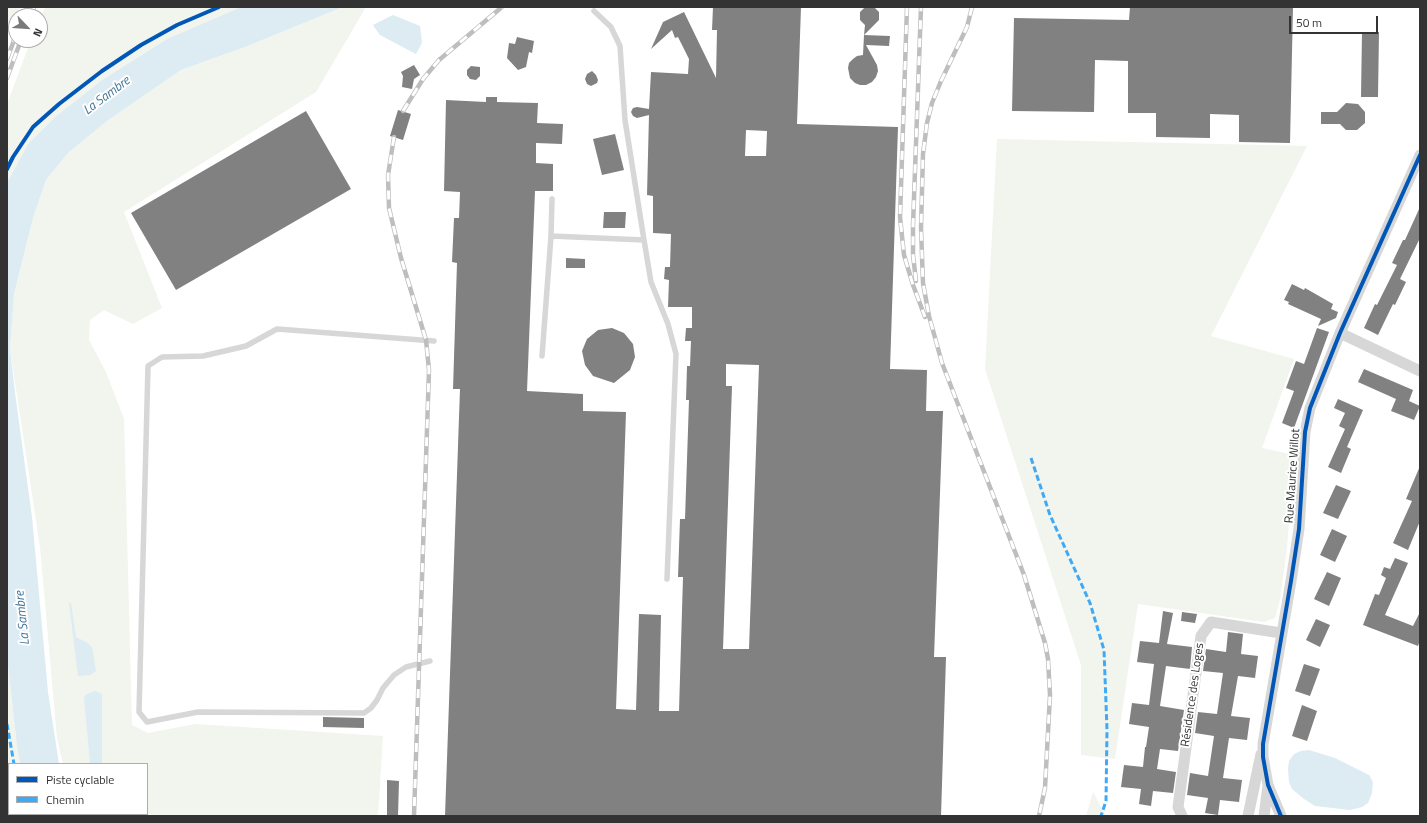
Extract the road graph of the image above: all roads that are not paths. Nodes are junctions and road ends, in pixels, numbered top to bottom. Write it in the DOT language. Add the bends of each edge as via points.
graph roads {
  1 [pos="594,11"];
  2 [pos="1420,155"];
  3 [pos="552,199"];
  4 [pos="550,236"];
  5 [pos="644,240"];
  6 [pos="1340,333"];
  7 [pos="434,341"];
  8 [pos="542,356"];
  9 [pos="1420,370"];
  10 [pos="667,579"];
  11 [pos="1281,633"];
  12 [pos="430,661"];
  13 [pos="1263,744"];
  14 [pos="1268,785"];
  15 [pos="1182,816"];
  16 [pos="1248,816"];
  17 [pos="1264,816"];
  18 [pos="1281,816"];
  1 -- 5 [label="lane" via="611,27 620,46 625,120"];
  2 -- 6 [label="street, Rue Maurice Willot"];
  3 -- 4 [label="lane"];
  4 -- 5 [label="lane"];
  4 -- 8 [label="lane"];
  5 -- 10 [label="lane" via="651,282 668,324 676,354"];
  6 -- 9 [label="street"];
  6 -- 11 [label="street, Rue Maurice Willot" via="1310,408 1305,432 1298,530"];
  7 -- 12 [label="lane" via="277,329 246,346 203,356 162,357 148,366 138,712 148,722 198,712 364,713 371,708 394,675 406,667"];
  11 -- 13 [label="street, Rue Maurice Willot"];
  11 -- 15 [label="street, Résidence des Loges" via="1211,622 1201,636 1178,807"];
  13 -- 14 [label="street, Rue Maurice Willot"];
  13 -- 16 [label="street"];
  14 -- 17 [label="street, Rue Maurice Willot"];
  14 -- 18 [label="street, Rue Maurice Willot"];
}
